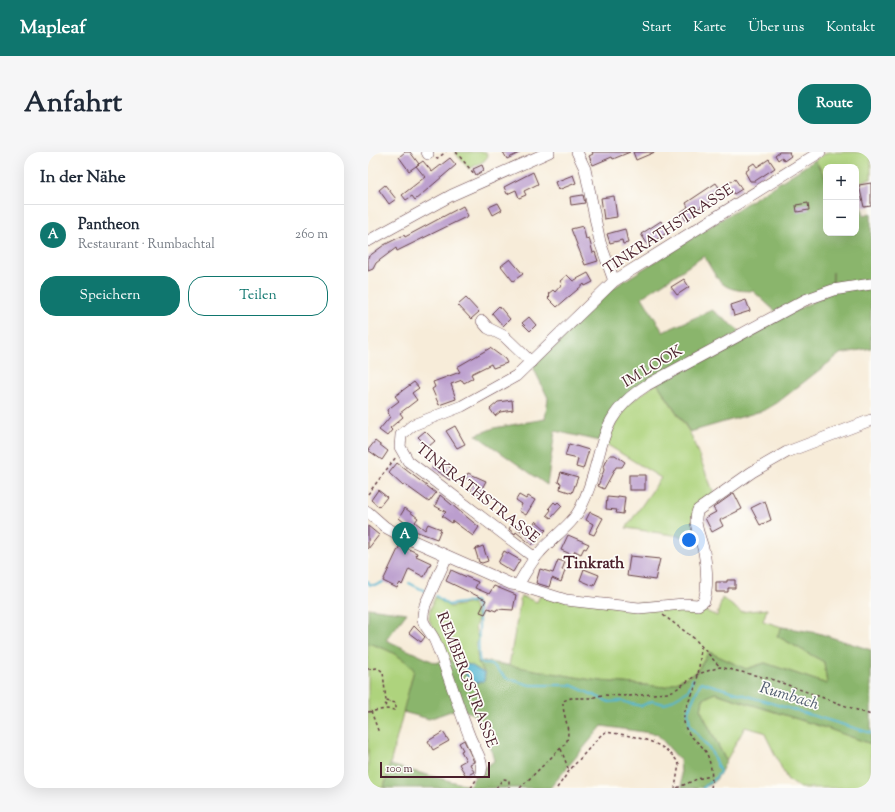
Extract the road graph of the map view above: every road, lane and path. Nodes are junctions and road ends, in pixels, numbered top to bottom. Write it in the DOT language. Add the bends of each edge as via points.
graph roads {
  1 [pos="446,152"];
  2 [pos="456,152"];
  3 [pos="549,152"];
  4 [pos="577,152"];
  5 [pos="820,152"];
  6 [pos="429,156"];
  7 [pos="476,178"];
  8 [pos="368,241"];
  9 [pos="614,281"];
  10 [pos="871,284"];
  11 [pos="482,321"];
  12 [pos="531,362"];
  13 [pos="871,420"];
  14 [pos="401,450"];
  15 [pos="368,494"];
  16 [pos="368,512"];
  17 [pos="447,556"];
  18 [pos="535,558"];
  19 [pos="518,585"];
  20 [pos="654,608"];
  21 [pos="701,646"];
  22 [pos="720,667"];
  23 [pos="368,668"];
  24 [pos="698,674"];
  25 [pos="386,701"];
  26 [pos="385,709"];
  27 [pos="371,711"];
  28 [pos="368,712"];
  29 [pos="871,715"];
  30 [pos="379,733"];
  31 [pos="561,749"];
  32 [pos="569,771"];
  33 [pos="481,772"];
  34 [pos="712,776"];
  35 [pos="496,788"];
  36 [pos="509,788"];
  37 [pos="520,788"];
  38 [pos="557,788"];
  39 [pos="676,788"];
  40 [pos="711,788"];
  1 -- 6 [label="path"];
  2 -- 7 [label="path"];
  3 -- 8 [label="street" via="452,195"];
  4 -- 9 [label="street" via="585,169 600,242"];
  5 -- 9 [label="street, TINKRATHSTRASSE"];
  9 -- 12 [label="street, TINKRATHSTRASSE"];
  10 -- 18 [label="street, IM LOOK" via="833,290 805,300 637,391 620,407 609,423 581,507"];
  11 -- 12 [label="street" via="488,328 504,336"];
  12 -- 14 [label="street, TINKRATHSTRASSE" via="516,376 462,406 410,427 400,439"];
  13 -- 20 [label="street" via="787,452 752,472 698,510 695,516 704,552 706,575 704,601 698,605"];
  14 -- 15 [label="path"];
  14 -- 18 [label="street, TINKRATHSTRASSE" via="408,461"];
  16 -- 17 [label="street" via="386,527"];
  17 -- 19 [label="street"];
  17 -- 33 [label="street, REMBERGSTRASSE" via="423,613 424,622 434,639 459,702 469,735 481,760"];
  18 -- 19 [label="street, IM LOOK"];
  19 -- 20 [label="street" via="566,600"];
  20 -- 21 [label="path"];
  21 -- 22 [label="path"];
  21 -- 24 [label="path"];
  22 -- 24 [label="path"];
  22 -- 29 [label="path" via="771,679"];
  23 -- 25 [label="path" via="378,668 383,672"];
  24 -- 31 [label="path" via="667,693 602,695 563,701 562,710 569,734"];
  24 -- 34 [label="path" via="685,708 684,725 691,737 706,752"];
  25 -- 26 [label="path"];
  25 -- 26 [label="path" via="396,703 397,706 396,710"];
  26 -- 27 [label="path"];
  27 -- 28 [label="path"];
  27 -- 30 [label="path"];
  31 -- 32 [label="path"];
  31 -- 37 [label="path"];
  32 -- 38 [label="path"];
  32 -- 39 [label="path" via="606,732 633,735 665,750 676,759 679,764"];
  34 -- 39 [label="path"];
  34 -- 40 [label="path"];
  35 -- 36 [label="path" via="503,779 509,780"];
}
